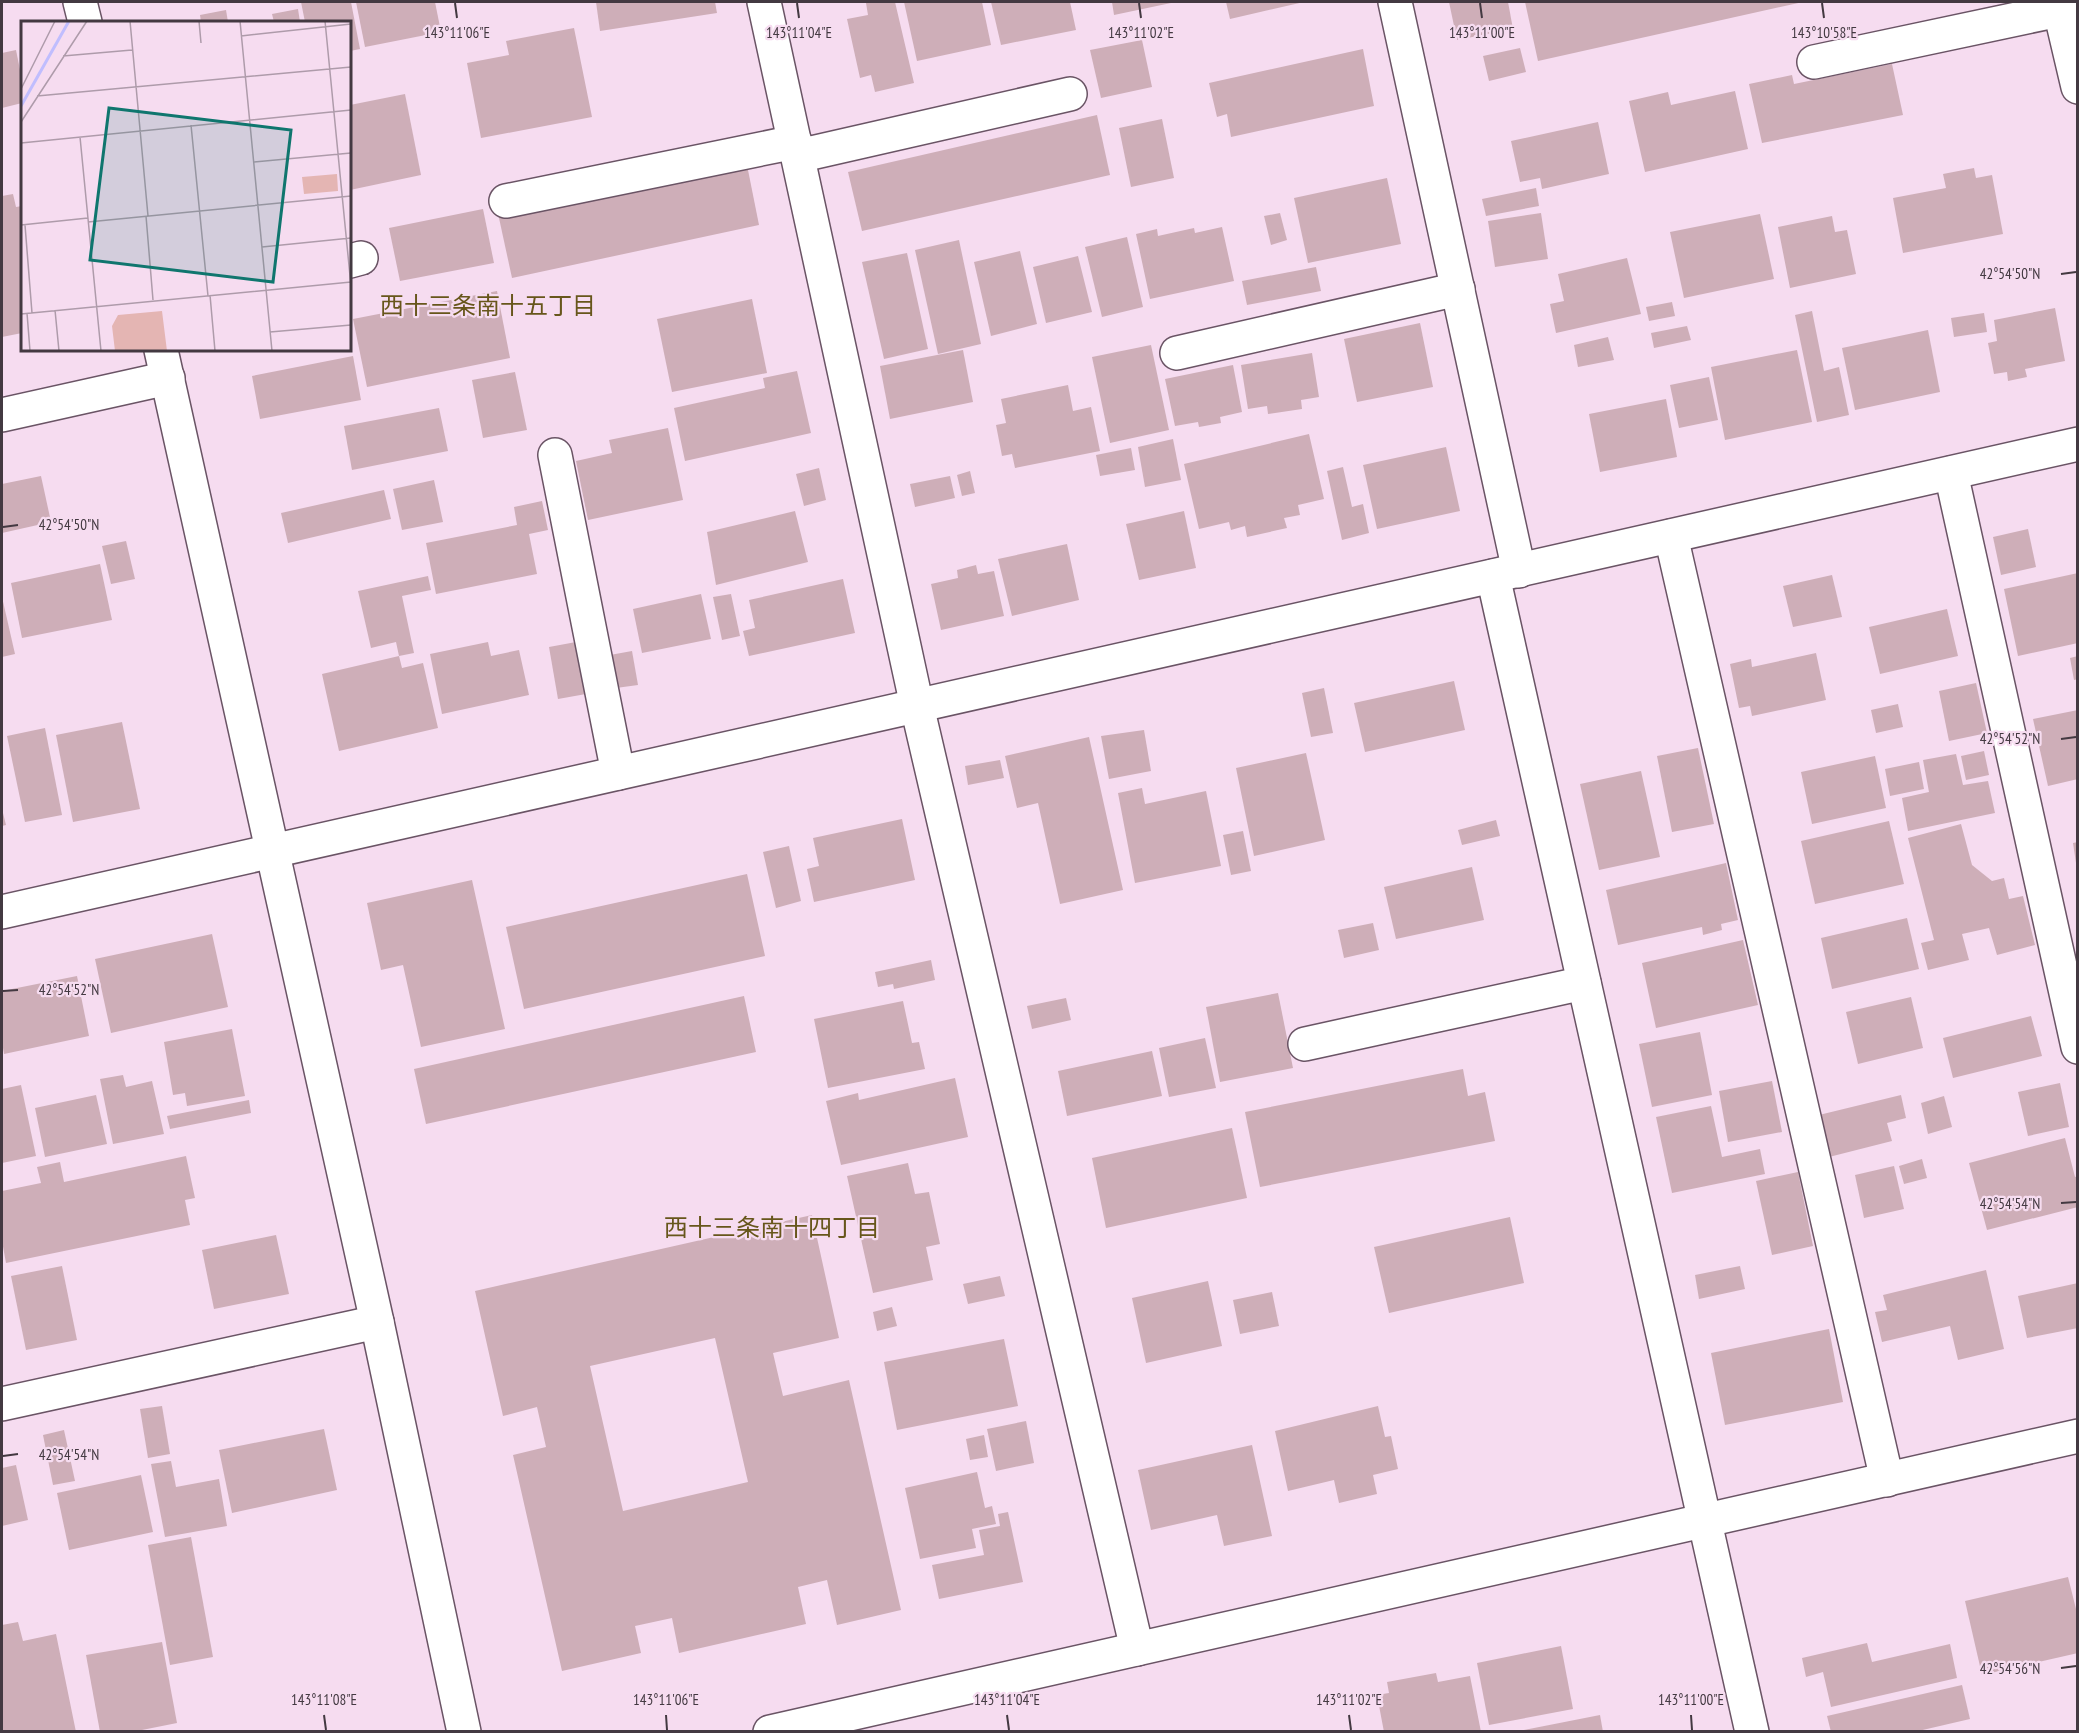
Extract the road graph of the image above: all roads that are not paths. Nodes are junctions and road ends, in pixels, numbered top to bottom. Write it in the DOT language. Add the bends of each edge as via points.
graph roads {
  1 [pos="80,2"];
  2 [pos="764,2"];
  3 [pos="1395,2"];
  4 [pos="2065,6"];
  5 [pos="85,21"];
  6 [pos="1814,62"];
  7 [pos="2078,87"];
  8 [pos="1070,94"];
  9 [pos="796,149"];
  10 [pos="506,201"];
  11 [pos="1458,289"];
  12 [pos="1177,353"];
  13 [pos="164,364"];
  14 [pos="2,415"];
  15 [pos="2078,444"];
  16 [pos="555,455"];
  17 [pos="1951,473"];
  18 [pos="1671,536"];
  19 [pos="1506,573"];
  20 [pos="917,706"];
  21 [pos="618,773"];
  22 [pos="274,852"];
  23 [pos="2,912"];
  24 [pos="2066,942"];
  25 [pos="1584,983"];
  26 [pos="1305,1044"];
  27 [pos="2078,1047"];
  28 [pos="377,1322"];
  29 [pos="2,1404"];
  30 [pos="2078,1436"];
  31 [pos="1887,1480"];
  32 [pos="1704,1522"];
  33 [pos="1137,1649"];
  34 [pos="464,1731"];
  35 [pos="770,1731"];
  36 [pos="1752,1731"];
  1 -- 5 [label="street"];
  2 -- 9 [label="street"];
  3 -- 11 [label="street"];
  4 -- 6 [label="street"];
  4 -- 7 [label="street"];
  8 -- 9 [label="street"];
  9 -- 10 [label="street"];
  9 -- 20 [label="street"];
  11 -- 12 [label="street"];
  11 -- 19 [label="street"];
  13 -- 14 [label="street"];
  13 -- 22 [label="street"];
  15 -- 17 [label="street"];
  16 -- 21 [label="street"];
  17 -- 18 [label="street"];
  17 -- 24 [label="street"];
  18 -- 19 [label="street"];
  18 -- 31 [label="street"];
  19 -- 20 [label="street"];
  19 -- 25 [label="street"];
  20 -- 21 [label="street"];
  20 -- 33 [label="street"];
  21 -- 22 [label="street"];
  22 -- 23 [label="street"];
  22 -- 28 [label="street"];
  24 -- 27 [label="street"];
  25 -- 26 [label="street"];
  25 -- 32 [label="street"];
  28 -- 29 [label="street"];
  28 -- 34 [label="street"];
  30 -- 31 [label="street"];
  31 -- 32 [label="street"];
  32 -- 33 [label="street"];
  32 -- 36 [label="street"];
  33 -- 35 [label="street"];
}
